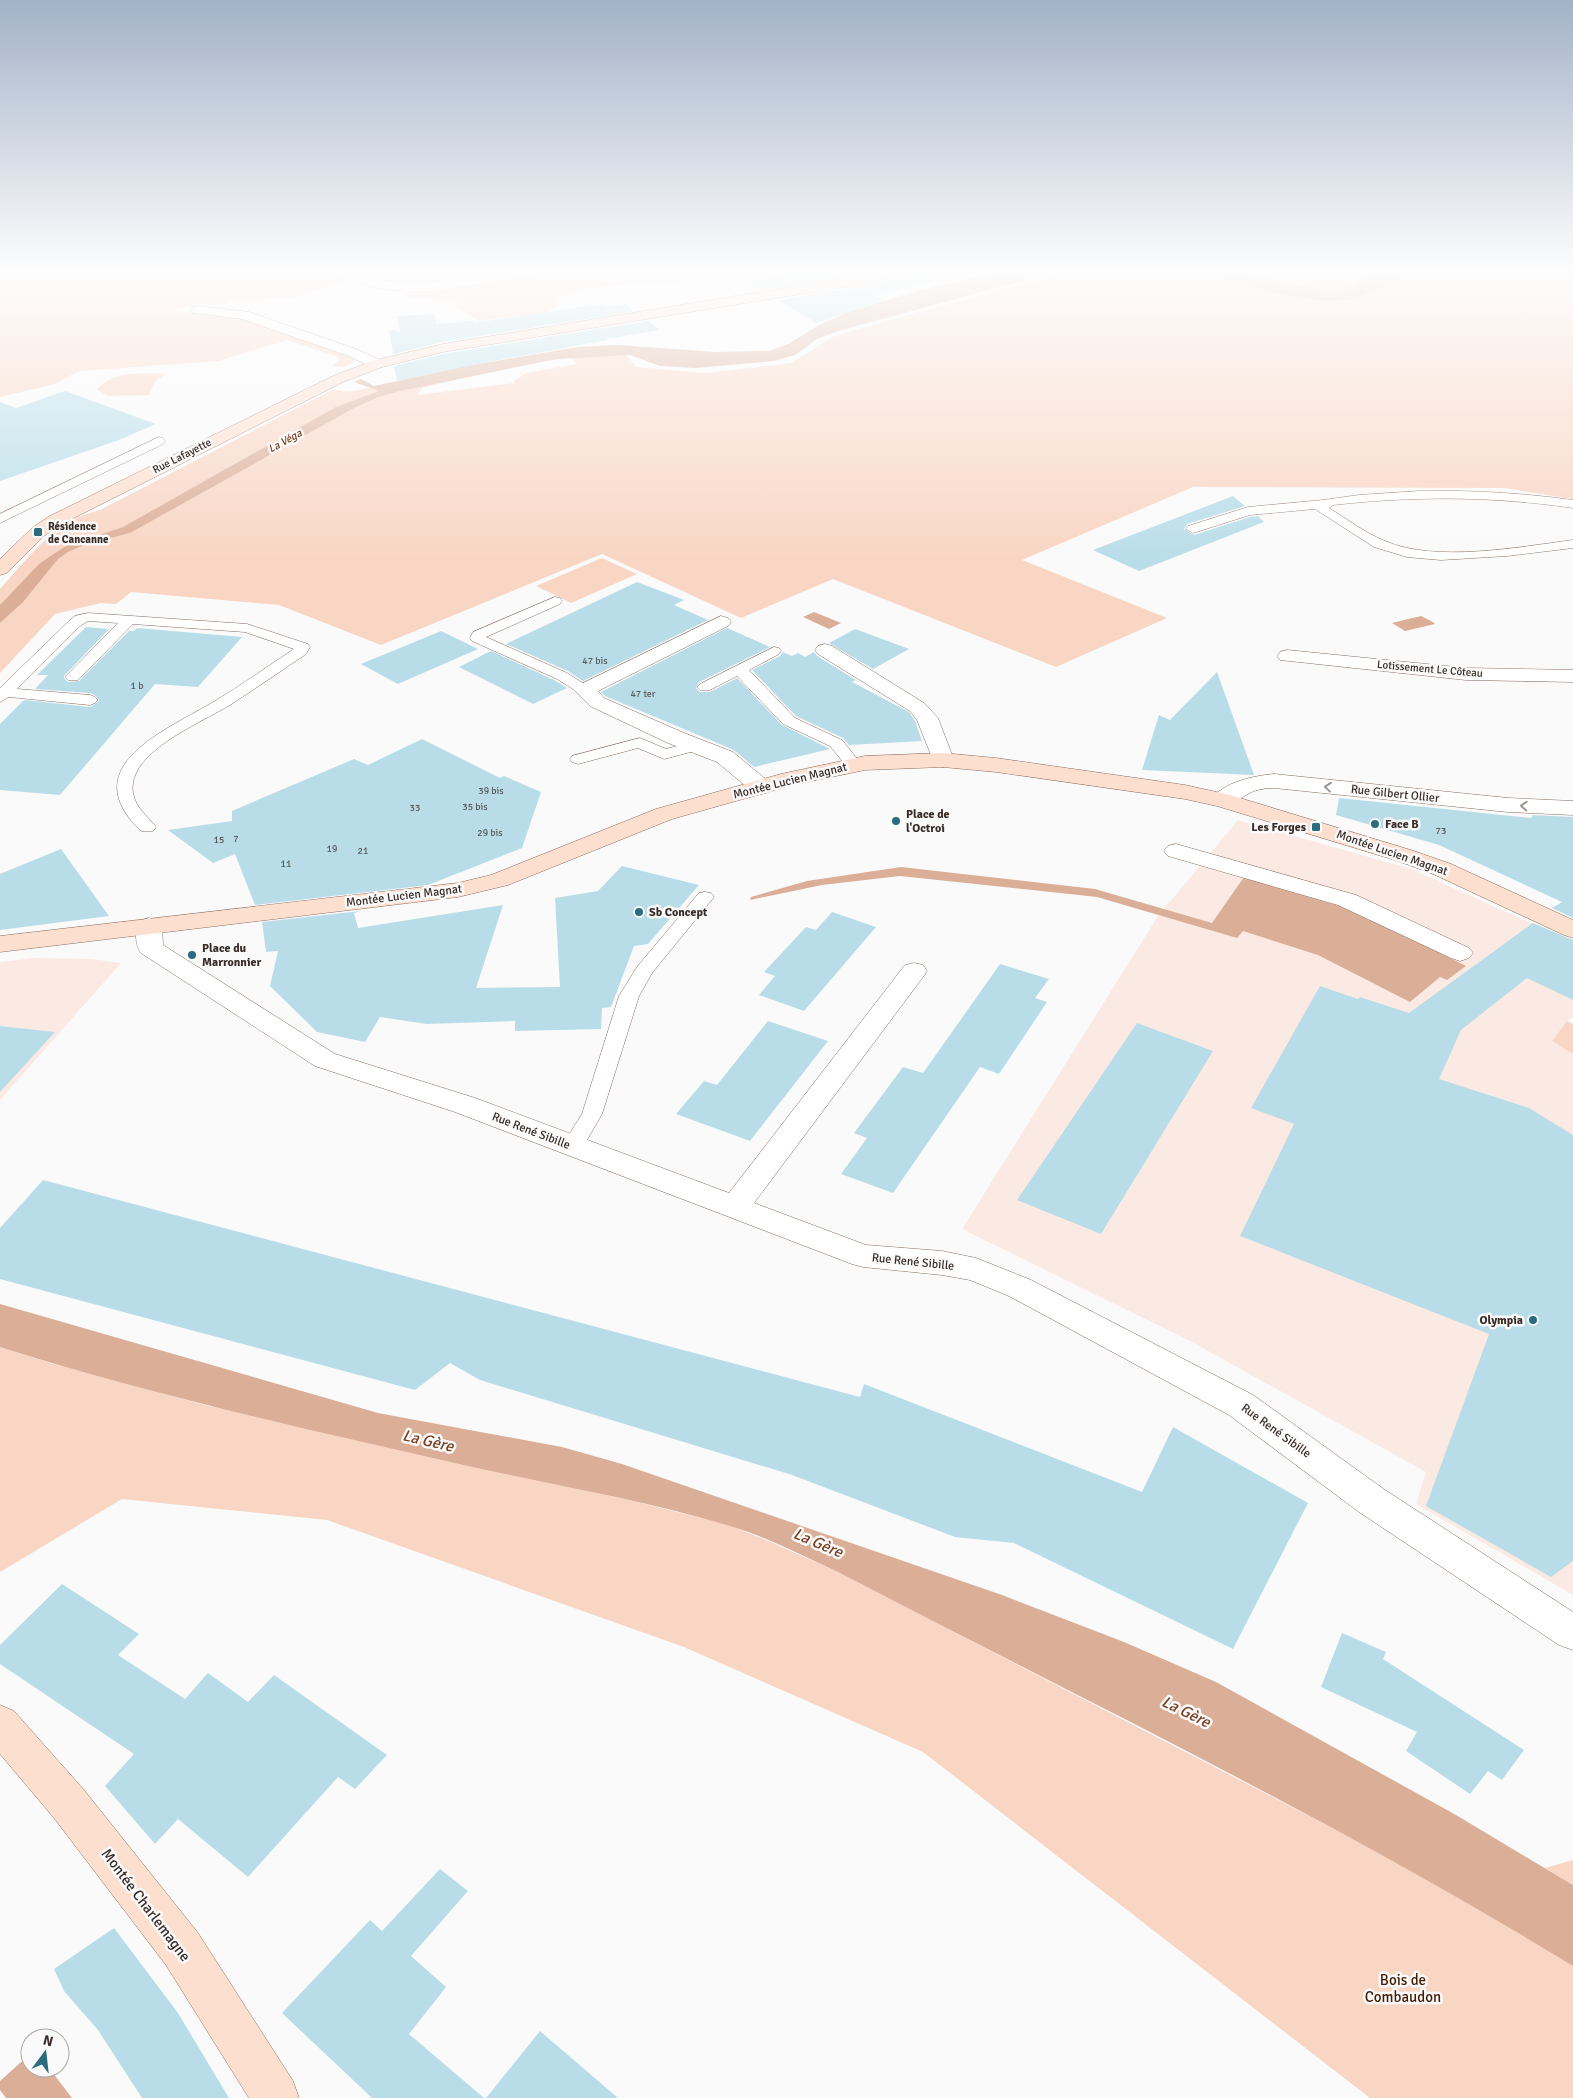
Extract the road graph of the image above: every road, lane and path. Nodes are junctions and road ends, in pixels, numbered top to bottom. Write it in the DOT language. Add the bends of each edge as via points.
graph roads {
  1 [pos="364,369"];
  2 [pos="159,441"];
  3 [pos="1323,504"];
  4 [pos="1573,504"];
  5 [pos="0,519"];
  6 [pos="1193,529"];
  7 [pos="1573,544"];
  8 [pos="3,562"];
  9 [pos="555,601"];
  10 [pos="130,619"];
  11 [pos="721,622"];
  12 [pos="825,650"];
  13 [pos="774,651"];
  14 [pos="1287,656"];
  15 [pos="739,669"];
  16 [pos="1573,676"];
  17 [pos="73,677"];
  18 [pos="704,687"];
  19 [pos="584,690"];
  20 [pos="2,694"];
  21 [pos="90,700"];
  22 [pos="696,746"];
  23 [pos="578,760"];
  24 [pos="943,760"];
  25 [pos="854,765"];
  26 [pos="761,787"];
  27 [pos="1222,800"];
  28 [pos="1573,808"];
  29 [pos="147,827"];
  30 [pos="1176,851"];
  31 [pos="706,897"];
  32 [pos="149,926"];
  33 [pos="1573,930"];
  34 [pos="0,944"];
  35 [pos="1460,953"];
  36 [pos="914,971"];
  37 [pos="572,1147"];
  38 [pos="734,1208"];
  39 [pos="1573,1633"];
  40 [pos="0,1724"];
  41 [pos="276,2098"];
  1 -- 8 [label="main road, Rue Lafayette" via="71,512 38,532"];
  2 -- 5 [label="lane"];
  3 -- 4 [label="lane" via="1412,493 1516,496"];
  3 -- 6 [label="lane" via="1248,511"];
  3 -- 7 [label="lane" via="1324,511 1379,544 1407,553 1441,556"];
  9 -- 19 [label="lane" via="476,638 562,676"];
  10 -- 17 [label="lane"];
  10 -- 20 [label="lane" via="80,619"];
  10 -- 29 [label="lane" via="247,628 303,647 219,705 156,740 142,752 126,778 124,793 131,810"];
  11 -- 19 [label="street"];
  12 -- 24 [label="street" via="917,707 927,718"];
  13 -- 15 [label="lane"];
  14 -- 16 [label="street, Lotissement Le Côteau" via="1443,671"];
  15 -- 18 [label="lane"];
  15 -- 25 [label="lane" via="789,721 836,743"];
  19 -- 22 [label="street" via="597,702"];
  20 -- 21 [label="lane"];
  22 -- 23 [label="lane" via="664,754 640,742"];
  22 -- 26 [label="street" via="733,761"];
  24 -- 25 [label="main road, Montée Lucien Magnat"];
  24 -- 27 [label="main road, Montée Lucien Magnat" via="1024,769"];
  25 -- 26 [label="main road, Montée Lucien Magnat"];
  26 -- 32 [label="main road, Montée Lucien Magnat" via="664,814 499,880 458,890"];
  28 -- 27 [label="street, Rue Gilbert Ollier, one-way" via="1508,805 1274,781 1255,782"];
  27 -- 33 [label="main road, Montée Lucien Magnat" via="1406,856"];
  30 -- 35 [label="street" via="1347,900"];
  31 -- 37 [label="lane" via="644,971 629,996 592,1114"];
  32 -- 34 [label="main road, Montée Lucien Magnat"];
  32 -- 37 [label="street, Rue René Sibille" via="150,948 325,1060 465,1105"];
  36 -- 38 [label="street"];
  37 -- 38 [label="street, Rue René Sibille"];
  38 -- 39 [label="street, Rue René Sibille" via="863,1256 942,1263 976,1270 1020,1288 1241,1404 1372,1501"];
  40 -- 41 [label="main road, Montée Charlemagne" via="69,1804 182,1949"];
}
